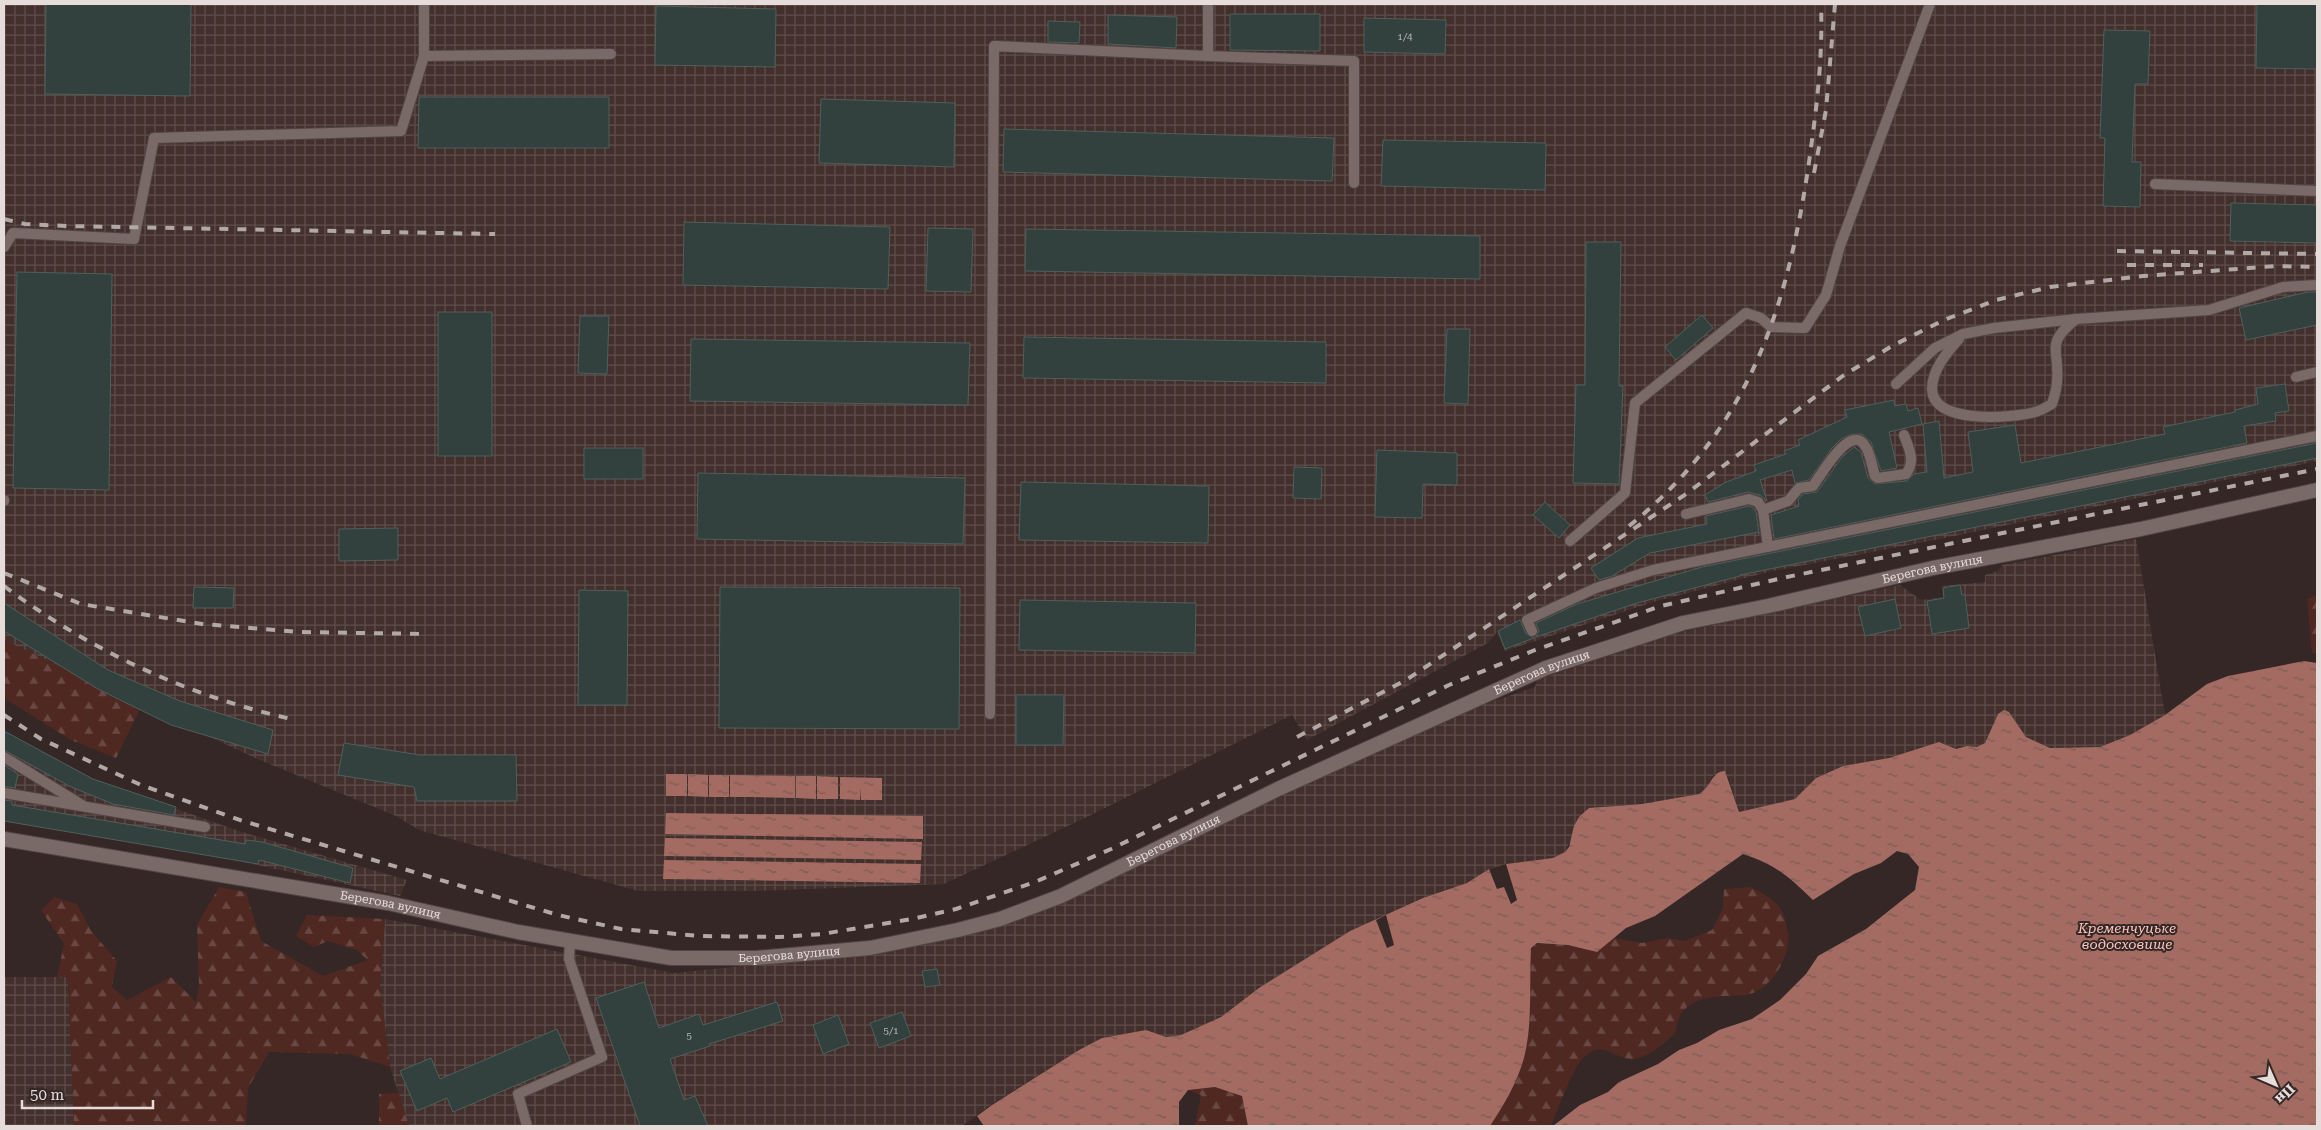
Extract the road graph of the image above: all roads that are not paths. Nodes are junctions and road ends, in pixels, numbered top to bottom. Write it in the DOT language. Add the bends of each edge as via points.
graph roads {
  1 [pos="424,4"];
  2 [pos="1208,4"];
  3 [pos="1930,4"];
  4 [pos="611,54"];
  5 [pos="424,56"];
  6 [pos="1208,56"];
  7 [pos="1354,183"];
  8 [pos="2155,184"];
  9 [pos="2317,191"];
  10 [pos="4,247"];
  11 [pos="2317,285"];
  12 [pos="2076,319"];
  13 [pos="1963,334"];
  14 [pos="2317,372"];
  15 [pos="2296,377"];
  16 [pos="1896,384"];
  17 [pos="1904,435"];
  18 [pos="2317,436"];
  19 [pos="2317,490"];
  20 [pos="1763,510"];
  21 [pos="1686,514"];
  22 [pos="1570,541"];
  23 [pos="1768,547"];
  24 [pos="1532,631"];
  25 [pos="990,714"];
  26 [pos="4,757"];
  27 [pos="4,793"];
  28 [pos="87,808"];
  29 [pos="205,827"];
  30 [pos="4,839"];
  31 [pos="570,941"];
  32 [pos="527,1126"];
  1 -- 5 [label="lane"];
  2 -- 6 [label="lane"];
  3 -- 22 [label="lane" via="1840,246 1826,296 1805,328 1771,327 1746,313 1635,403 1625,493"];
  4 -- 5 [label="lane"];
  5 -- 10 [label="lane" via="401,131 154,138 134,239 13,233"];
  6 -- 7 [label="lane" via="1354,62"];
  6 -- 25 [label="lane" via="994,46"];
  8 -- 9 [label="lane"];
  11 -- 12 [label="lane" via="2283,287 2209,310"];
  12 -- 13 [label="lane"];
  12 -- 13 [label="lane" via="2054,343 2058,381 2052,404 2036,412 2009,417 1978,417 1948,411 1937,402 1932,389 1937,372 1945,355"];
  13 -- 16 [label="lane" via="1935,348"];
  14 -- 15 [label="lane"];
  17 -- 20 [label="lane" via="1912,460 1906,474 1878,478 1865,445 1854,440 1841,447 1813,486 1799,488 1788,501"];
  18 -- 23 [label="lane"];
  19 -- 31 [label="street, Берегова вулиця" via="1682,623 1546,668 1278,789 1061,896 958,930 870,948 756,958 671,958"];
  20 -- 21 [label="lane" via="1758,502 1750,499"];
  20 -- 23 [label="lane"];
  23 -- 24 [label="lane" via="1653,570 1596,588 1527,620"];
  26 -- 28 [label="lane"];
  27 -- 28 [label="lane"];
  28 -- 29 [label="lane"];
  30 -- 31 [label="street, Берегова вулиця" via="388,903"];
  31 -- 32 [label="lane" via="569,959 602,1057 518,1094"];
}
